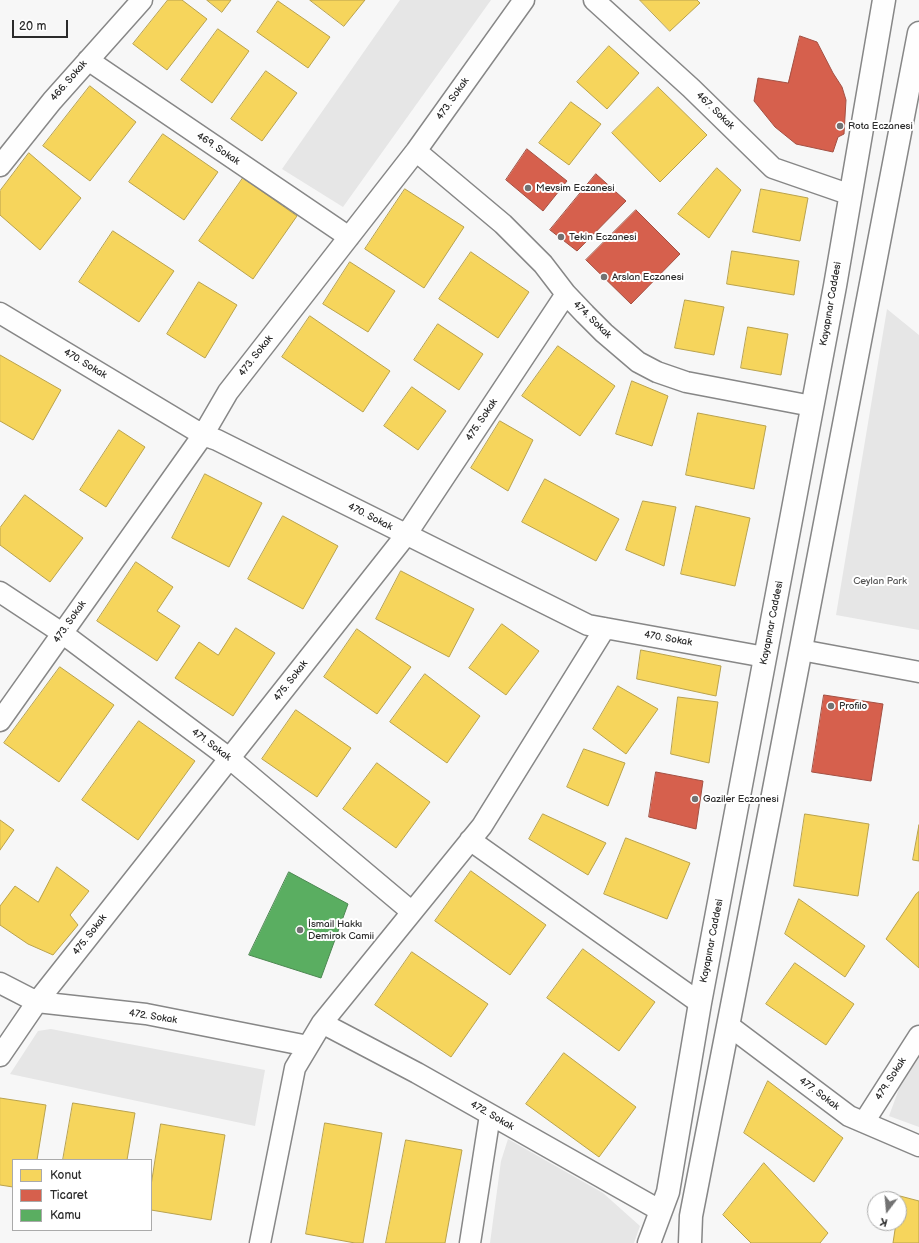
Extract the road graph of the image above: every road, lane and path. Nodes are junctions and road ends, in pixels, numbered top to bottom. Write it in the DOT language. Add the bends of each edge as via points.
graph roads {
  1 [pos="142,0"];
  2 [pos="524,0"];
  3 [pos="594,0"];
  4 [pos="884,0"];
  5 [pos="919,33"];
  6 [pos="88,60"];
  7 [pos="416,151"];
  8 [pos="0,166"];
  9 [pos="851,195"];
  10 [pos="349,237"];
  11 [pos="566,294"];
  12 [pos="0,313"];
  13 [pos="812,406"];
  14 [pos="203,435"];
  15 [pos="406,535"];
  16 [pos="0,592"];
  17 [pos="605,628"];
  18 [pos="62,633"];
  19 [pos="801,650"];
  20 [pos="765,657"];
  21 [pos="919,672"];
  22 [pos="0,721"];
  23 [pos="229,758"];
  24 [pos="470,840"];
  25 [pos="412,912"];
  26 [pos="0,983"];
  27 [pos="38,1002"];
  28 [pos="700,1003"];
  29 [pos="322,1023"];
  30 [pos="728,1026"];
  31 [pos="919,1036"];
  32 [pos="308,1046"];
  33 [pos="0,1056"];
  34 [pos="490,1115"];
  35 [pos="864,1122"];
  36 [pos="919,1146"];
  37 [pos="661,1211"];
  38 [pos="650,1242"];
  39 [pos="260,1243"];
  40 [pos="470,1243"];
  41 [pos="690,1243"];
  1 -- 6 [label="street, 466. Sokak"];
  2 -- 7 [label="street, 473. Sokak"];
  3 -- 9 [label="street, 467. Sokak" via="774,168"];
  4 -- 9 [label="main road, Kayapınar Caddesi"];
  5 -- 19 [label="main road"];
  6 -- 8 [label="street, 466. Sokak"];
  6 -- 10 [label="street, 469. Sokak"];
  7 -- 10 [label="street, 473. Sokak"];
  7 -- 11 [label="street, 474. Sokak" via="503,224 543,264"];
  9 -- 13 [label="main road, Kayapınar Caddesi"];
  10 -- 14 [label="street, 473. Sokak" via="228,392"];
  11 -- 13 [label="street, 474. Sokak" via="604,333 638,362 657,372 686,382"];
  11 -- 15 [label="street, 475. Sokak"];
  12 -- 14 [label="street, 470. Sokak"];
  13 -- 20 [label="main road, Kayapınar Caddesi"];
  14 -- 15 [label="street, 470. Sokak"];
  14 -- 18 [label="street, 473. Sokak"];
  15 -- 17 [label="street, 470. Sokak" via="588,624"];
  15 -- 23 [label="street, 475. Sokak"];
  16 -- 18 [label="street, 471. Sokak"];
  17 -- 20 [label="street, 470. Sokak"];
  17 -- 24 [label="street" via="482,826"];
  18 -- 22 [label="street, 473. Sokak"];
  18 -- 23 [label="street, 471. Sokak"];
  19 -- 21 [label="street"];
  19 -- 30 [label="main road"];
  20 -- 28 [label="main road, Kayapınar Caddesi"];
  23 -- 25 [label="street, 471. Sokak"];
  23 -- 27 [label="street, 475. Sokak"];
  24 -- 25 [label="street"];
  24 -- 28 [label="street"];
  25 -- 29 [label="street"];
  26 -- 27 [label="street, 472. Sokak"];
  27 -- 32 [label="street, 472. Sokak" via="146,1014"];
  27 -- 33 [label="street, 475. Sokak"];
  28 -- 37 [label="main road, Kayapınar Caddesi" via="668,1192"];
  29 -- 32 [label="street"];
  29 -- 34 [label="street, 472. Sokak"];
  30 -- 35 [label="street, 477. Sokak" via="849,1116"];
  30 -- 41 [label="main road" via="691,1216"];
  31 -- 35 [label="street, 479. Sokak"];
  32 -- 39 [label="street" via="295,1068"];
  34 -- 37 [label="street, 472. Sokak"];
  34 -- 40 [label="street"];
  35 -- 36 [label="street, 477. Sokak"];
  37 -- 38 [label="main road, Kayapınar Caddesi"];
}
